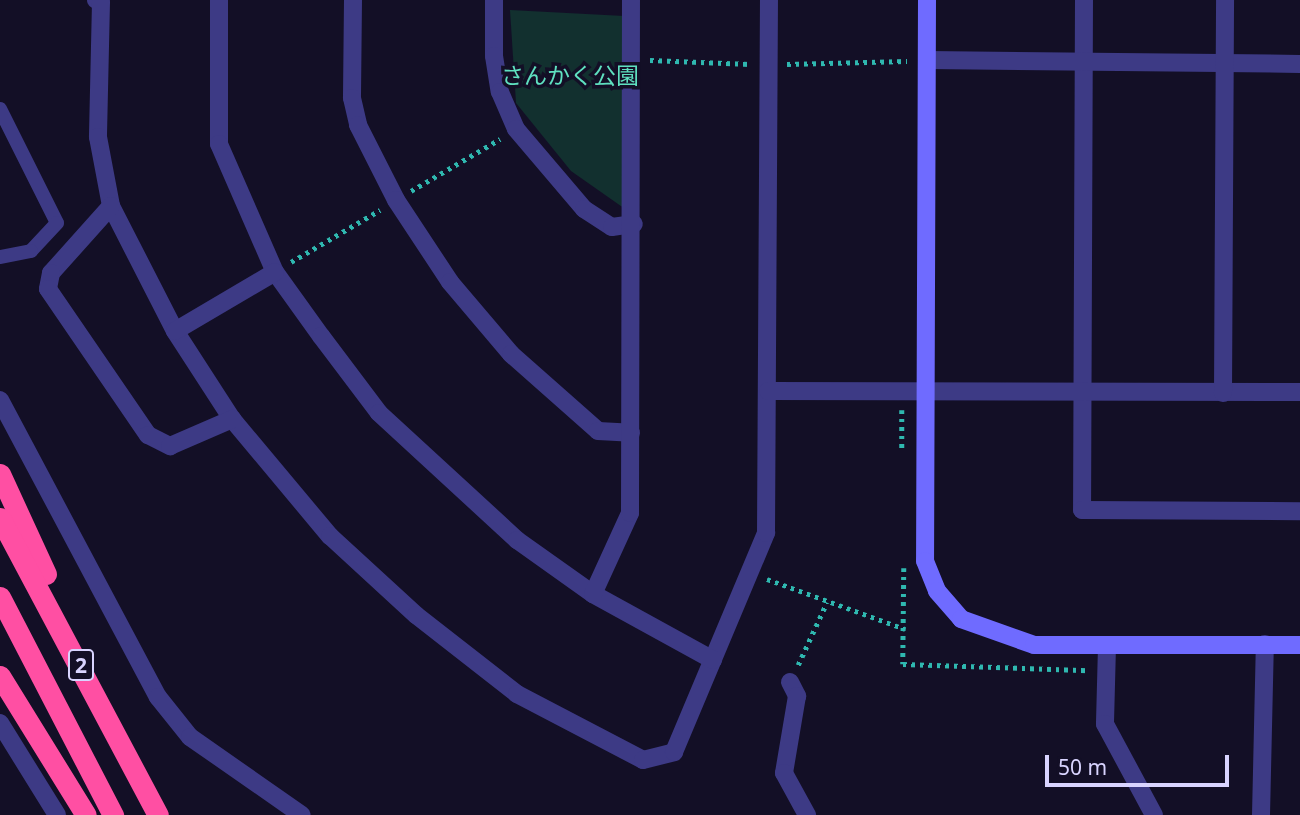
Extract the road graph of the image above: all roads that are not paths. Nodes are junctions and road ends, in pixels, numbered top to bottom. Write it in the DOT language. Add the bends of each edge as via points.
graph roads {
  1 [pos="96,0"];
  2 [pos="219,0"];
  3 [pos="353,0"];
  4 [pos="494,0"];
  5 [pos="631,0"];
  6 [pos="769,0"];
  7 [pos="927,0"];
  8 [pos="1084,0"];
  9 [pos="1225,0"];
  10 [pos="927,60"];
  11 [pos="1085,61"];
  12 [pos="1300,64"];
  13 [pos="1225,65"];
  14 [pos="0,109"];
  15 [pos="111,206"];
  16 [pos="634,224"];
  17 [pos="0,257"];
  18 [pos="275,272"];
  19 [pos="175,331"];
  20 [pos="768,391"];
  21 [pos="926,392"];
  22 [pos="1300,392"];
  23 [pos="1223,393"];
  24 [pos="1081,394"];
  25 [pos="0,400"];
  26 [pos="233,419"];
  27 [pos="631,433"];
  28 [pos="0,474"];
  29 [pos="1300,510"];
  30 [pos="0,518"];
  31 [pos="593,594"];
  32 [pos="0,597"];
  33 [pos="1265,644"];
  34 [pos="1300,645"];
  35 [pos="1107,646"];
  36 [pos="713,660"];
  37 [pos="0,676"];
  38 [pos="792,677"];
  39 [pos="0,723"];
  40 [pos="141,777"];
  41 [pos="289,812"];
  42 [pos="57,815"];
  43 [pos="86,815"];
  44 [pos="113,815"];
  45 [pos="158,815"];
  46 [pos="807,815"];
  47 [pos="1154,815"];
  48 [pos="1261,815"];
  1 -- 15 [label="street" via="101,2 98,137"];
  2 -- 18 [label="street" via="219,144"];
  3 -- 27 [label="street" via="352,98 358,125 396,200 450,282 512,354 598,431"];
  4 -- 16 [label="street" via="494,56 500,92 516,129 584,209 612,227"];
  5 -- 16 [label="street"];
  6 -- 20 [label="street"];
  7 -- 10 [label="street"];
  8 -- 11 [label="street"];
  9 -- 13 [label="street"];
  10 -- 11 [label="street"];
  10 -- 21 [label="street"];
  11 -- 13 [label="street"];
  11 -- 24 [label="street"];
  12 -- 13 [label="street"];
  13 -- 23 [label="street"];
  14 -- 17 [label="lane" via="57,223 31,251"];
  15 -- 19 [label="street"];
  15 -- 26 [label="street" via="51,273 47,289 148,435 170,446"];
  16 -- 27 [label="street"];
  18 -- 19 [label="street"];
  18 -- 31 [label="street" via="379,413 517,540"];
  19 -- 26 [label="street"];
  20 -- 21 [label="street"];
  20 -- 36 [label="street" via="766,533"];
  21 -- 24 [label="street"];
  21 -- 35 [label="street" via="925,561 937,591 961,619 998,636 1034,645"];
  22 -- 23 [label="street"];
  23 -- 24 [label="street"];
  24 -- 29 [label="street" via="1082,510"];
  25 -- 41 [label="street" via="159,697 190,737"];
  26 -- 36 [label="street" via="330,536 416,615 517,694 643,760 674,752"];
  27 -- 31 [label="street" via="630,513"];
  28 -- 40 [label="highway"];
  30 -- 40 [label="highway, 2"];
  31 -- 36 [label="street"];
  32 -- 44 [label="highway, 2"];
  33 -- 34 [label="street"];
  33 -- 35 [label="street"];
  33 -- 48 [label="street"];
  35 -- 47 [label="street" via="1105,724"];
  37 -- 43 [label="highway"];
  38 -- 46 [label="street" via="797,696 784,773"];
  39 -- 42 [label="street"];
  40 -- 45 [label="highway, 2"];
}
